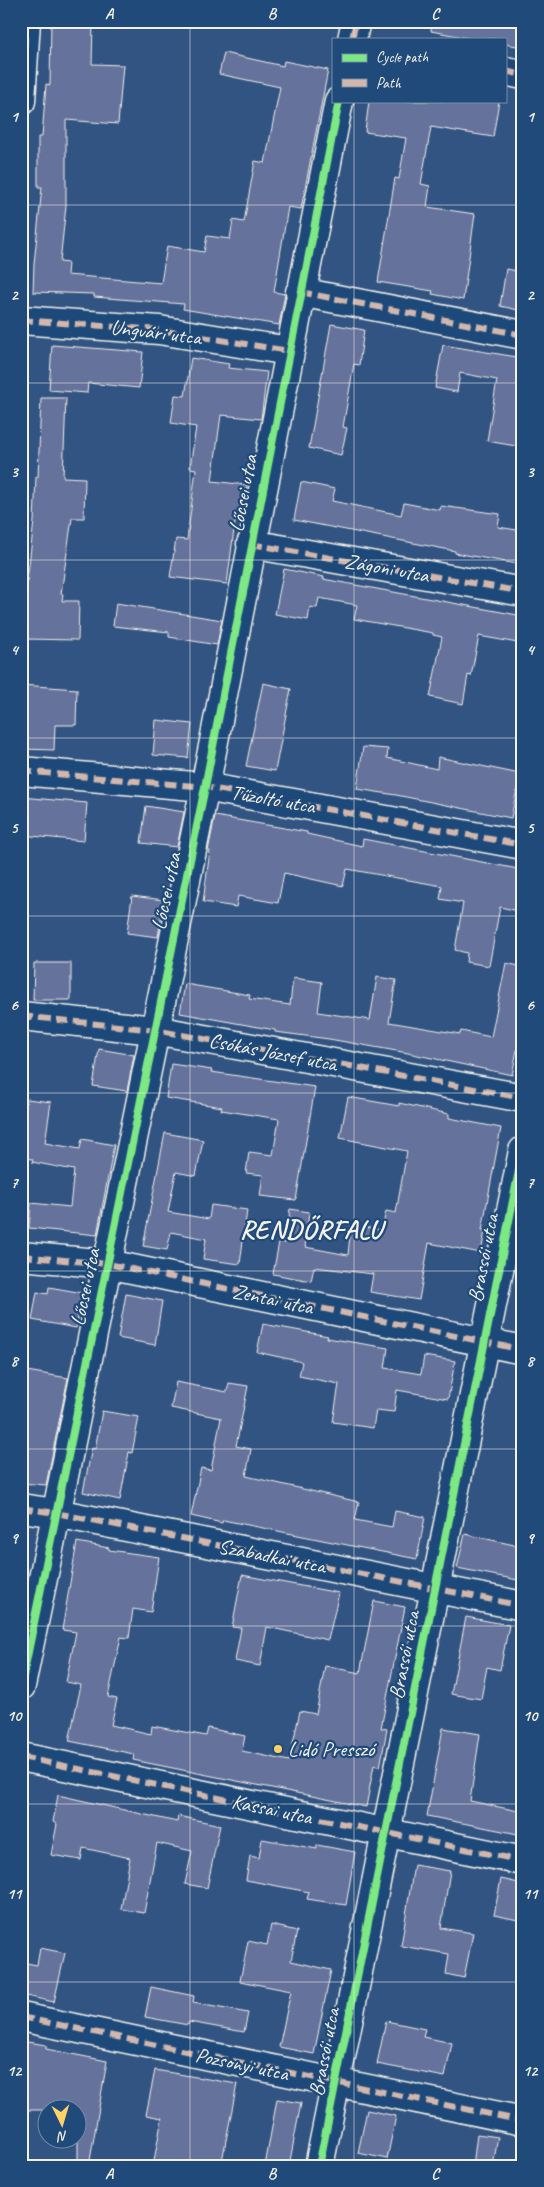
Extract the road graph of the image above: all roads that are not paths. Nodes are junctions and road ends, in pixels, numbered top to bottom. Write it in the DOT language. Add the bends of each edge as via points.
graph roads {
  1 [pos="26,21"];
  2 [pos="356,21"];
  3 [pos="353,38"];
  4 [pos="506,71"];
  5 [pos="523,75"];
  6 [pos="21,101"];
  7 [pos="339,102"];
  8 [pos="300,292"];
  9 [pos="21,320"];
  10 [pos="523,335"];
  11 [pos="289,351"];
  12 [pos="251,544"];
  13 [pos="523,592"];
  14 [pos="21,771"];
  15 [pos="205,787"];
  16 [pos="523,846"];
  17 [pos="21,1016"];
  18 [pos="155,1030"];
  19 [pos="523,1098"];
  20 [pos="523,1151"];
  21 [pos="21,1256"];
  22 [pos="108,1264"];
  23 [pos="484,1342"];
  24 [pos="523,1350"];
  25 [pos="21,1508"];
  26 [pos="56,1513"];
  27 [pos="435,1590"];
  28 [pos="523,1606"];
  29 [pos="21,1686"];
  30 [pos="21,1757"];
  31 [pos="386,1832"];
  32 [pos="523,1861"];
  33 [pos="21,2017"];
  34 [pos="336,2083"];
  35 [pos="523,2121"];
  36 [pos="319,2166"];
  1 -- 6 [label="street"];
  2 -- 3 [label="street"];
  4 -- 5 [label="street"];
  7 -- 8 [label="street, Lőcsei utca"];
  8 -- 10 [label="street"];
  8 -- 11 [label="street, Lőcsei utca"];
  9 -- 11 [label="street, Ungvári utca" via="159,330"];
  11 -- 12 [label="street, Lőcsei utca"];
  12 -- 13 [label="street, Zágoni utca"];
  12 -- 15 [label="street, Lőcsei utca"];
  14 -- 15 [label="street, Tűzoltó utca"];
  15 -- 16 [label="street, Tűzoltó utca"];
  15 -- 18 [label="street, Lőcsei utca"];
  17 -- 18 [label="street, Csókás József utca"];
  18 -- 19 [label="street, Csókás József utca"];
  18 -- 22 [label="street, Lőcsei utca"];
  20 -- 23 [label="street, Brassói utca"];
  21 -- 22 [label="street, Zentai utca"];
  22 -- 23 [label="street, Zentai utca"];
  22 -- 26 [label="street, Lőcsei utca"];
  23 -- 24 [label="street, Zentai utca"];
  23 -- 27 [label="street, Brassói utca"];
  25 -- 26 [label="street, Szabadkai utca"];
  26 -- 27 [label="street, Szabadkai utca"];
  26 -- 29 [label="street, Lőcsei utca"];
  27 -- 28 [label="street, Szabadkai utca"];
  27 -- 31 [label="street, Brassói utca"];
  30 -- 31 [label="street, Kassai utca"];
  31 -- 32 [label="street, Kassai utca"];
  31 -- 34 [label="street, Brassói utca"];
  33 -- 34 [label="street, Pozsonyi utca"];
  34 -- 35 [label="street, Pozsonyi utca"];
  34 -- 36 [label="street, Brassói utca"];
}
